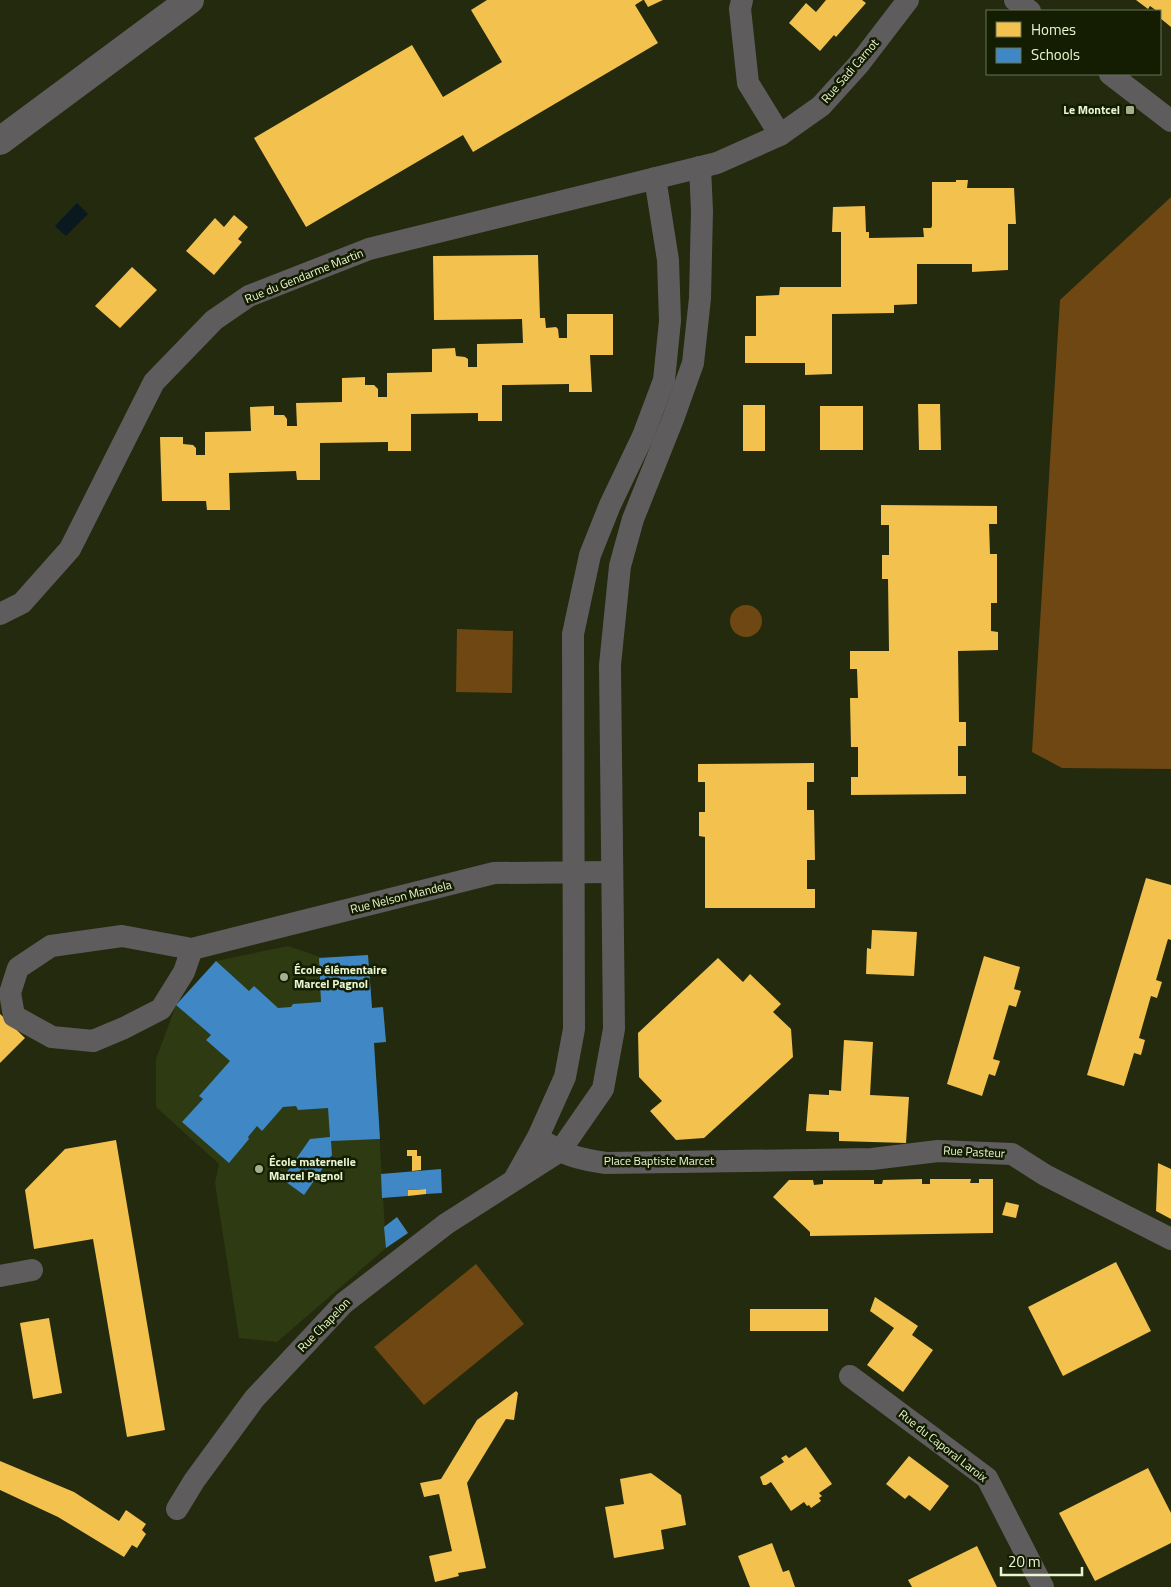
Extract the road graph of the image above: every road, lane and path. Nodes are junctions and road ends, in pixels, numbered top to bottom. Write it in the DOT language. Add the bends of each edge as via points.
graph roads {
  1 [pos="190,0"];
  2 [pos="742,0"];
  3 [pos="908,0"];
  4 [pos="1015,0"];
  5 [pos="1029,10"];
  6 [pos="1111,75"];
  7 [pos="1171,121"];
  8 [pos="780,134"];
  9 [pos="0,141"];
  10 [pos="700,167"];
  11 [pos="655,178"];
  12 [pos="0,614"];
  13 [pos="573,872"];
  14 [pos="612,872"];
  15 [pos="192,949"];
  16 [pos="538,1138"];
  17 [pos="560,1151"];
  18 [pos="755,1160"];
  19 [pos="512,1183"];
  20 [pos="1171,1239"];
  21 [pos="32,1270"];
  22 [pos="0,1276"];
  23 [pos="850,1376"];
  24 [pos="177,1509"];
  25 [pos="1043,1587"];
  1 -- 9 [label="main road"];
  2 -- 8 [label="street" via="740,8 748,83"];
  3 -- 8 [label="street, Rue Sadi Carnot" via="859,64 821,106"];
  4 -- 5 [label="street"];
  6 -- 7 [label="street"];
  8 -- 10 [label="street, Rue Sadi Carnot" via="717,163"];
  10 -- 11 [label="street, Rue du Gendarme Martin"];
  10 -- 14 [label="street" via="700,298 693,363 633,519 620,566 610,665"];
  11 -- 12 [label="street, Rue du Gendarme Martin" via="369,249 249,296 214,320 154,382 70,549 22,603"];
  11 -- 13 [label="street" via="668,260 670,321 664,380 590,555 573,634"];
  13 -- 14 [label="street, Rue Nelson Mandela"];
  13 -- 15 [label="street, Rue Nelson Mandela" via="494,873"];
  13 -- 16 [label="street" via="574,1029 564,1077"];
  14 -- 17 [label="street" via="614,1029 603,1089"];
  15 -- 15 [label="street, Rue Nelson Mandela" via="122,936 51,946 18,968 10,993 14,1016 52,1037 92,1041 160,1009 184,972"];
  16 -- 17 [label="street, Place Baptiste Marcet"];
  16 -- 19 [label="street"];
  17 -- 18 [label="street, Place Baptiste Marcet" via="579,1159 606,1163"];
  17 -- 19 [label="street, Rue Chapelon"];
  18 -- 20 [label="street, Rue Pasteur" via="872,1159 938,1151 1012,1154 1045,1176"];
  19 -- 24 [label="street, Rue Chapelon" via="446,1224 344,1303 254,1399"];
  21 -- 22 [label="street"];
  23 -- 25 [label="street, Rue du Caporal Laroix" via="987,1478"];
}
